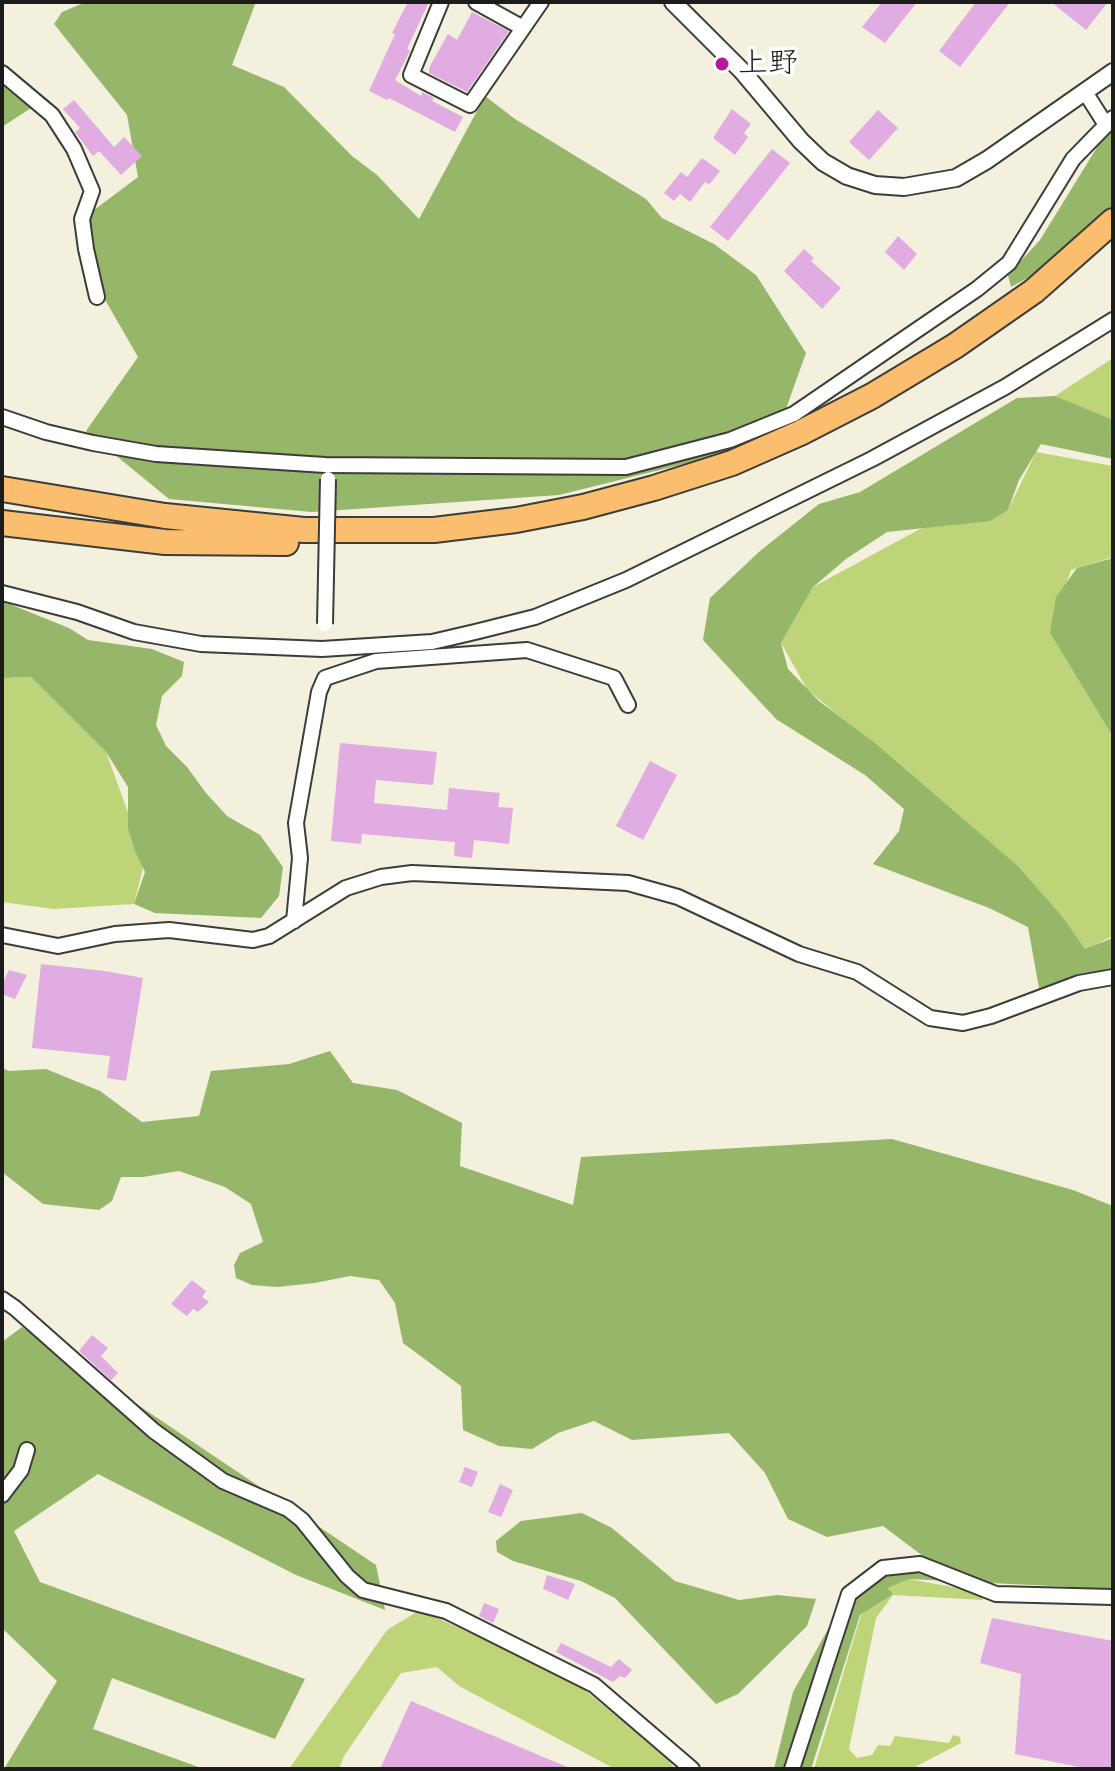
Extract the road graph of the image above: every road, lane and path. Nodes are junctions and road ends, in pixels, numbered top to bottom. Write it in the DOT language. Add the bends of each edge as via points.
graph roads {
  1 [pos="441,2"];
  2 [pos="476,2"];
  3 [pos="541,2"];
  4 [pos="673,2"];
  5 [pos="523,28"];
  6 [pos="1113,72"];
  7 [pos="2,73"];
  8 [pos="1085,92"];
  9 [pos="1110,122"];
  10 [pos="1113,221"];
  11 [pos="1113,232"];
  12 [pos="97,297"];
  13 [pos="1113,320"];
  14 [pos="2,417"];
  15 [pos="326,472"];
  16 [pos="2,489"];
  17 [pos="2,500"];
  18 [pos="2,523"];
  19 [pos="304,543"];
  20 [pos="2,593"];
  21 [pos="374,644"];
  22 [pos="322,649"];
  23 [pos="376,661"];
  24 [pos="628,705"];
  25 [pos="294,921"];
  26 [pos="2,935"];
  27 [pos="1113,977"];
  28 [pos="2,1299"];
  29 [pos="27,1450"];
  30 [pos="2,1495"];
  31 [pos="1113,1597"];
  32 [pos="692,1769"];
  33 [pos="792,1769"];
  1 -- 5 [label="street" via="411,75 470,105"];
  2 -- 5 [label="street"];
  3 -- 5 [label="street"];
  4 -- 8 [label="street" via="823,162 875,185 904,187 956,178"];
  6 -- 8 [label="street"];
  7 -- 12 [label="street" via="52,115 92,191 82,219"];
  8 -- 9 [label="street"];
  9 -- 15 [label="street" via="1073,159 1009,263 794,414 730,440 626,467"];
  10 -- 16 [label="highway" via="1034,291 872,396 732,463 583,507 434,530 304,530 165,516"];
  11 -- 19 [label="highway" via="1039,298 957,356 876,405 735,471 640,501 518,530 437,540"];
  13 -- 21 [label="street" via="1005,387 872,459 626,580 535,617 432,642"];
  14 -- 15 [label="street" via="58,435 156,454"];
  15 -- 22 [label="street, bridge"];
  17 -- 19 [label="highway" via="162,528"];
  18 -- 19 [label="highway" via="165,542"];
  20 -- 22 [label="street" via="134,632 201,644"];
  21 -- 22 [label="street"];
  21 -- 23 [label="street"];
  23 -- 24 [label="street" via="527,650 614,678"];
  23 -- 25 [label="street" via="325,678 319,692 296,823 300,858"];
  25 -- 26 [label="street" via="253,940 169,930 58,946"];
  25 -- 27 [label="street" via="346,888 412,873 628,883 678,897 799,954 857,972 930,1018 963,1023 1079,983"];
  28 -- 32 [label="street" via="154,1431 223,1481 302,1520 363,1590 446,1611 594,1685"];
  29 -- 30 [label="street" via="21,1470"];
  31 -- 33 [label="street" via="996,1594 920,1564 883,1568 849,1594"];
}
